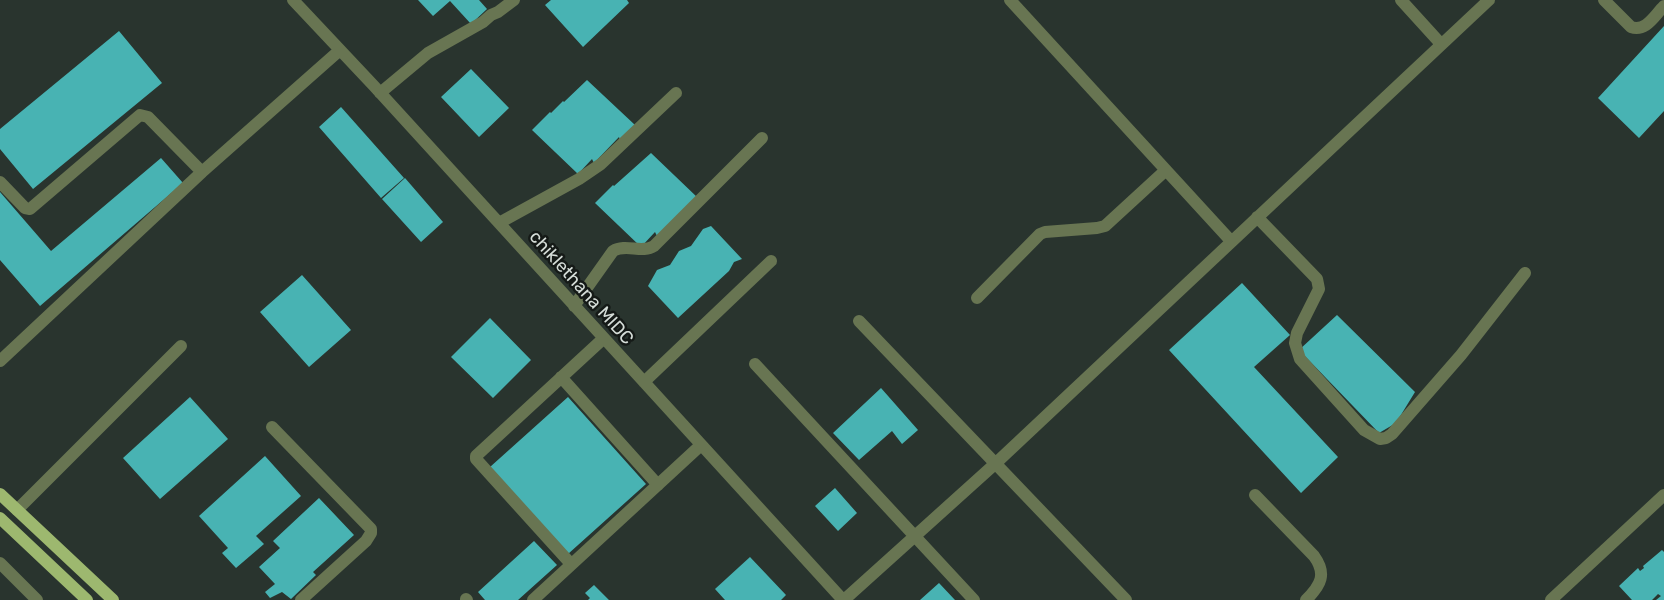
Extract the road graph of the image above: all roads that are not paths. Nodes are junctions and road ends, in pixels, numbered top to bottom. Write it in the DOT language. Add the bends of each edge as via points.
graph roads {
  1 [pos="293,0"];
  2 [pos="514,0"];
  3 [pos="1010,0"];
  4 [pos="1401,0"];
  5 [pos="1489,0"];
  6 [pos="1604,0"];
  7 [pos="1664,6"];
  8 [pos="1441,44"];
  9 [pos="340,50"];
  10 [pos="380,93"];
  11 [pos="676,93"];
  12 [pos="762,138"];
  13 [pos="1166,170"];
  14 [pos="202,172"];
  15 [pos="0,182"];
  16 [pos="1257,217"];
  17 [pos="498,223"];
  18 [pos="1231,241"];
  19 [pos="771,261"];
  20 [pos="1525,273"];
  21 [pos="977,298"];
  22 [pos="574,306"];
  23 [pos="859,321"];
  24 [pos="604,338"];
  25 [pos="181,346"];
  26 [pos="0,361"];
  27 [pos="755,364"];
  28 [pos="561,377"];
  29 [pos="644,382"];
  30 [pos="272,427"];
  31 [pos="701,445"];
  32 [pos="996,464"];
  33 [pos="658,485"];
  34 [pos="0,494"];
  35 [pos="1255,495"];
  36 [pos="1664,495"];
  37 [pos="17,510"];
  38 [pos="0,518"];
  39 [pos="915,537"];
  40 [pos="0,563"];
  41 [pos="571,564"];
  42 [pos="37,600"];
  43 [pos="87,600"];
  44 [pos="113,600"];
  45 [pos="301,600"];
  46 [pos="532,600"];
  47 [pos="843,600"];
  48 [pos="974,600"];
  49 [pos="1126,600"];
  50 [pos="1306,600"];
  51 [pos="1551,600"];
  1 -- 9 [label="street, chiklethana MIDC"];
  2 -- 10 [label="street" via="428,53"];
  3 -- 13 [label="street"];
  4 -- 8 [label="street"];
  5 -- 8 [label="street"];
  6 -- 7 [label="street" via="1631,28 1636,29 1645,27"];
  8 -- 16 [label="street"];
  9 -- 10 [label="street, chiklethana MIDC"];
  9 -- 14 [label="street"];
  10 -- 17 [label="street, chiklethana MIDC"];
  11 -- 17 [label="street" via="601,164"];
  12 -- 22 [label="street" via="654,246 648,250 623,247 613,252"];
  13 -- 18 [label="street"];
  13 -- 21 [label="street" via="1105,226 1040,234"];
  14 -- 15 [label="street" via="148,117 140,115 30,209 25,208"];
  14 -- 26 [label="street"];
  16 -- 18 [label="street"];
  16 -- 20 [label="street" via="1319,284 1297,333 1295,343 1300,359 1364,430 1380,439 1392,434"];
  17 -- 22 [label="street, chiklethana MIDC"];
  18 -- 32 [label="street"];
  19 -- 29 [label="street"];
  22 -- 24 [label="street, chiklethana MIDC"];
  23 -- 32 [label="street"];
  24 -- 28 [label="street"];
  24 -- 29 [label="street, chiklethana MIDC"];
  25 -- 37 [label="street"];
  27 -- 39 [label="street"];
  28 -- 33 [label="street"];
  28 -- 41 [label="street" via="476,456"];
  29 -- 31 [label="street, chiklethana MIDC"];
  30 -- 45 [label="street" via="371,528 366,541"];
  31 -- 33 [label="street"];
  31 -- 47 [label="street, chiklethana MIDC"];
  32 -- 39 [label="street"];
  32 -- 49 [label="street"];
  33 -- 41 [label="street"];
  34 -- 37 [label="main road"];
  35 -- 50 [label="street" via="1320,564 1319,583"];
  36 -- 51 [label="street"];
  37 -- 44 [label="main road"];
  38 -- 43 [label="main road"];
  39 -- 47 [label="street"];
  39 -- 48 [label="street"];
  40 -- 42 [label="street"];
  41 -- 46 [label="street"];
}
